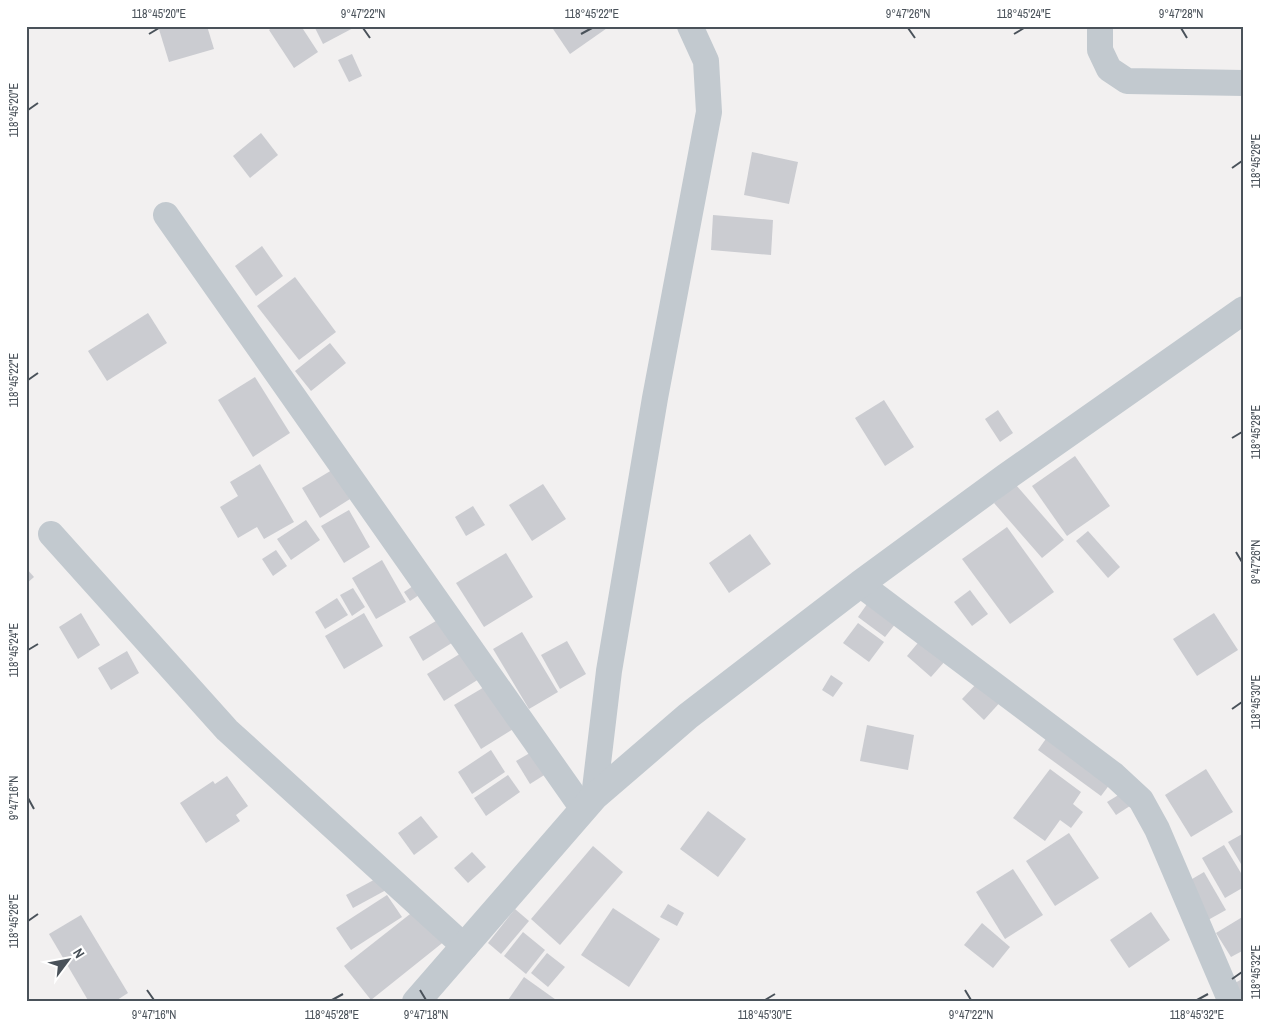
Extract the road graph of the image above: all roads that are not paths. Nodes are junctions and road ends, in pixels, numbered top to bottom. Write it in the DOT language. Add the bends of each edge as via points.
graph roads {
  1 [pos="690,26"];
  2 [pos="1100,26"];
  3 [pos="1244,83"];
  4 [pos="166,215"];
  5 [pos="1244,310"];
  6 [pos="51,534"];
  7 [pos="860,584"];
  8 [pos="588,803"];
  9 [pos="465,947"];
  10 [pos="416,1002"];
  11 [pos="1230,1002"];
  1 -- 8 [label="street" via="706,61 709,112 655,398"];
  2 -- 3 [label="street" via="1100,50 1109,69 1127,81"];
  4 -- 8 [label="street"];
  5 -- 7 [label="street"];
  6 -- 9 [label="street" via="227,730"];
  7 -- 8 [label="street" via="688,716"];
  7 -- 11 [label="street" via="1114,775 1141,800 1157,829"];
  8 -- 9 [label="street"];
  9 -- 10 [label="street"];
}
